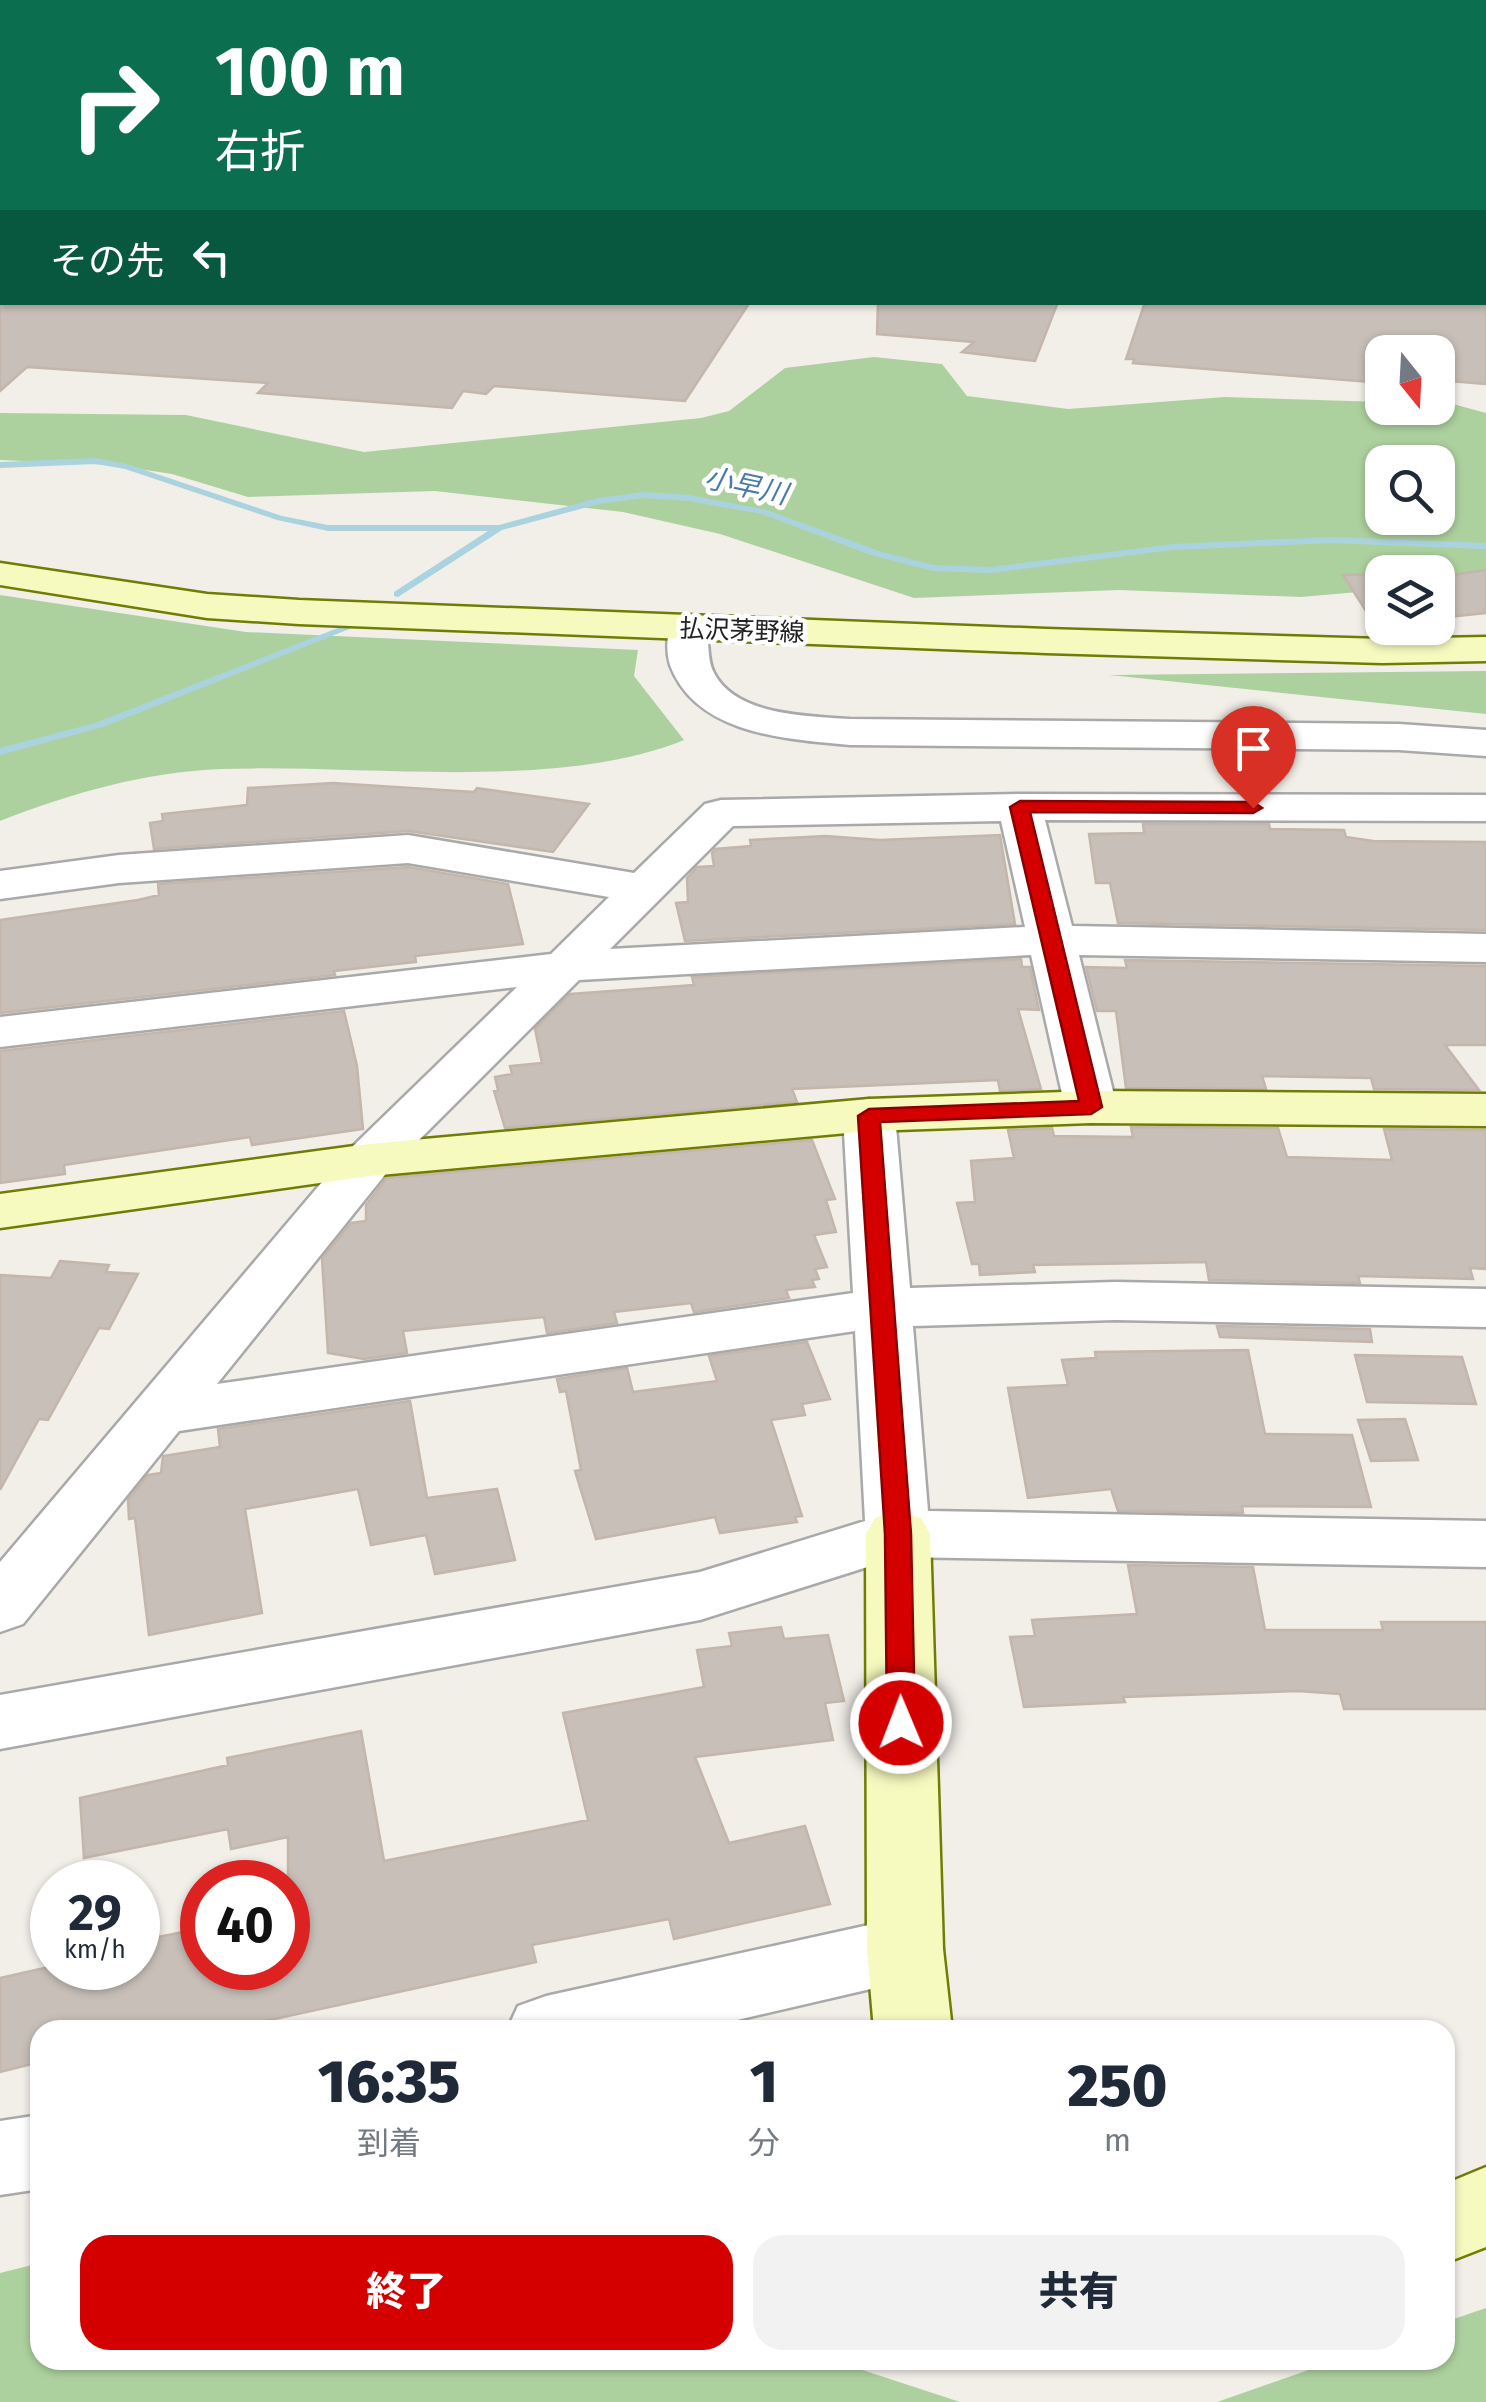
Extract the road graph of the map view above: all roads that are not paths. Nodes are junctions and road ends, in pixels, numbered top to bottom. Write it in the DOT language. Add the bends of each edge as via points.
graph roads {
  1 [pos="0,574"];
  2 [pos="688,629"];
  3 [pos="1486,649"];
  4 [pos="1486,743"];
  5 [pos="1020,807"];
  6 [pos="1486,808"];
  7 [pos="0,884"];
  8 [pos="640,888"];
  9 [pos="1051,940"];
  10 [pos="1486,948"];
  11 [pos="570,966"];
  12 [pos="0,1032"];
  13 [pos="1091,1107"];
  14 [pos="1486,1110"];
  15 [pos="869,1116"];
  16 [pos="368,1160"];
  17 [pos="0,1212"];
  18 [pos="882,1308"];
  19 [pos="1486,1308"];
  20 [pos="161,1413"];
  21 [pos="898,1534"];
  22 [pos="1486,1544"];
  23 [pos="0,1607"];
  24 [pos="0,1722"];
  25 [pos="904,1949"];
  26 [pos="590,2020"];
  27 [pos="912,2020"];
  28 [pos="30,2154"];
  29 [pos="0,2158"];
  30 [pos="1486,2206"];
  31 [pos="1455,2220"];
  1 -- 2 [label="main road, 払沢茅野線" via="207,606"];
  2 -- 3 [label="main road, 払沢茅野線"];
  2 -- 4 [label="street" via="688,670 702,691 736,711 786,726"];
  5 -- 6 [label="street"];
  5 -- 8 [label="street" via="721,813"];
  5 -- 9 [label="street"];
  7 -- 8 [label="street" via="119,869 408,850"];
  8 -- 11 [label="street"];
  9 -- 10 [label="street"];
  9 -- 11 [label="street"];
  9 -- 13 [label="street"];
  11 -- 12 [label="street"];
  11 -- 16 [label="street"];
  13 -- 14 [label="main road"];
  13 -- 15 [label="main road"];
  15 -- 16 [label="main road"];
  15 -- 18 [label="street"];
  16 -- 17 [label="main road"];
  16 -- 20 [label="street"];
  18 -- 19 [label="street" via="1115,1301"];
  18 -- 20 [label="street"];
  18 -- 21 [label="street"];
  20 -- 23 [label="street"];
  21 -- 22 [label="street"];
  21 -- 24 [label="street" via="700,1596"];
  21 -- 25 [label="main road"];
  25 -- 26 [label="street"];
  25 -- 27 [label="main road"];
  28 -- 29 [label="street"];
  30 -- 31 [label="main road"];
}
